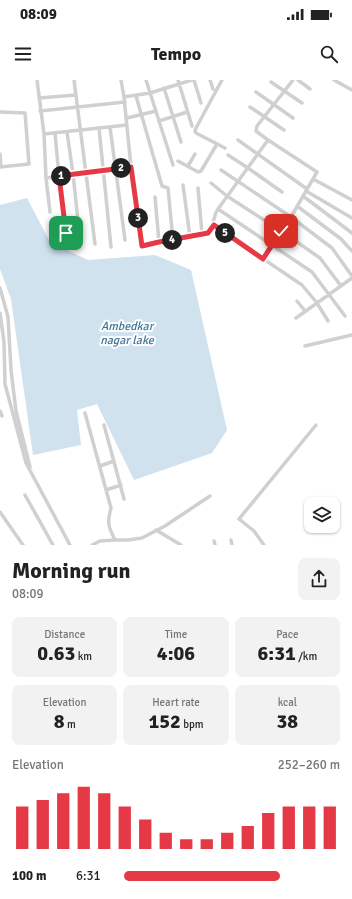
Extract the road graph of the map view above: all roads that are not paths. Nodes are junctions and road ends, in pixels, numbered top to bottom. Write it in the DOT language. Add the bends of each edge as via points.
graph roads {
  1 [pos="38,80"];
  2 [pos="74,80"];
  3 [pos="121,80"];
  4 [pos="146,80"];
  5 [pos="193,80"];
  6 [pos="210,80"];
  7 [pos="222,80"];
  8 [pos="292,80"];
  9 [pos="298,80"];
  10 [pos="337,81"];
  11 [pos="179,82"];
  12 [pos="271,82"];
  13 [pos="164,88"];
  14 [pos="213,89"];
  15 [pos="310,89"];
  16 [pos="352,90"];
  17 [pos="284,91"];
  18 [pos="150,92"];
  19 [pos="256,92"];
  20 [pos="76,95"];
  21 [pos="136,96"];
  22 [pos="124,97"];
  23 [pos="39,98"];
  24 [pos="125,102"];
  25 [pos="200,103"];
  26 [pos="302,103"];
  27 [pos="274,104"];
  28 [pos="250,107"];
  29 [pos="78,108"];
  30 [pos="40,111"];
  31 [pos="156,111"];
  32 [pos="0,112"];
  33 [pos="187,112"];
  34 [pos="142,114"];
  35 [pos="264,116"];
  36 [pos="173,117"];
  37 [pos="126,118"];
  38 [pos="293,118"];
  39 [pos="159,121"];
  40 [pos="127,125"];
  41 [pos="192,126"];
  42 [pos="110,127"];
  43 [pos="99,128"];
  44 [pos="81,130"];
  45 [pos="284,130"];
  46 [pos="67,132"];
  47 [pos="55,133"];
  48 [pos="44,134"];
  49 [pos="238,140"];
  50 [pos="268,140"];
  51 [pos="181,142"];
  52 [pos="217,144"];
  53 [pos="224,148"];
  54 [pos="0,154"];
  55 [pos="195,154"];
  56 [pos="228,155"];
  57 [pos="258,155"];
  58 [pos="178,161"];
  59 [pos="173,165"];
  60 [pos="188,166"];
  61 [pos="0,167"];
  62 [pos="131,167"];
  63 [pos="248,168"];
  64 [pos="116,169"];
  65 [pos="102,170"];
  66 [pos="221,170"];
  67 [pos="86,172"];
  68 [pos="73,174"];
  69 [pos="59,176"];
  70 [pos="46,178"];
  71 [pos="313,178"];
  72 [pos="237,182"];
  73 [pos="211,183"];
  74 [pos="183,185"];
  75 [pos="198,188"];
  76 [pos="307,190"];
  77 [pos="282,192"];
  78 [pos="227,196"];
  79 [pos="303,196"];
  80 [pos="155,197"];
  81 [pos="352,200"];
  82 [pos="297,206"];
  83 [pos="218,209"];
  84 [pos="50,212"];
  85 [pos="291,217"];
  86 [pos="352,218"];
  87 [pos="214,225"];
  88 [pos="281,231"];
  89 [pos="66,233"];
  90 [pos="352,233"];
  91 [pos="202,234"];
  92 [pos="190,237"];
  93 [pos="80,239"];
  94 [pos="125,240"];
  95 [pos="173,240"];
  96 [pos="159,242"];
  97 [pos="95,244"];
  98 [pos="272,245"];
  99 [pos="111,247"];
  100 [pos="352,251"];
  101 [pos="263,259"];
  102 [pos="352,277"];
  103 [pos="341,286"];
  104 [pos="0,288"];
  105 [pos="329,295"];
  106 [pos="297,301"];
  107 [pos="317,303"];
  108 [pos="305,311"];
  109 [pos="0,313"];
  110 [pos="345,316"];
  111 [pos="296,318"];
  112 [pos="328,321"];
  113 [pos="352,335"];
  114 [pos="305,346"];
  115 [pos="5,373"];
  116 [pos="0,375"];
  117 [pos="0,411"];
  118 [pos="85,413"];
  119 [pos="2,416"];
  120 [pos="104,425"];
  121 [pos="316,425"];
  122 [pos="114,461"];
  123 [pos="100,466"];
  124 [pos="34,478"];
  125 [pos="121,485"];
  126 [pos="106,490"];
  127 [pos="25,494"];
  128 [pos="210,496"];
  129 [pos="124,499"];
  130 [pos="0,512"];
  131 [pos="156,530"];
  132 [pos="115,540"];
  133 [pos="232,540"];
  134 [pos="106,543"];
  135 [pos="23,545"];
  136 [pos="53,545"];
  137 [pos="70,545"];
  138 [pos="92,545"];
  139 [pos="181,545"];
  140 [pos="232,545"];
  141 [pos="264,545"];
  1 -- 23 [label="street"];
  2 -- 20 [label="street"];
  3 -- 22 [label="street"];
  4 -- 18 [label="street"];
  5 -- 11 [label="street"];
  5 -- 25 [label="street"];
  6 -- 14 [label="street"];
  7 -- 52 [label="street" via="195,131"];
  8 -- 17 [label="street"];
  9 -- 15 [label="street"];
  10 -- 16 [label="street"];
  11 -- 13 [label="street"];
  11 -- 33 [label="street"];
  12 -- 17 [label="street"];
  13 -- 18 [label="street"];
  13 -- 36 [label="street"];
  17 -- 26 [label="street"];
  17 -- 27 [label="street"];
  18 -- 21 [label="street"];
  18 -- 31 [label="street"];
  19 -- 27 [label="street"];
  20 -- 23 [label="street"];
  20 -- 29 [label="street"];
  21 -- 22 [label="street"];
  21 -- 34 [label="street"];
  22 -- 24 [label="street"];
  23 -- 30 [label="street"];
  24 -- 29 [label="street"];
  24 -- 37 [label="street"];
  27 -- 35 [label="street"];
  27 -- 38 [label="street"];
  28 -- 35 [label="street"];
  29 -- 30 [label="street"];
  29 -- 44 [label="street"];
  30 -- 48 [label="street"];
  31 -- 34 [label="street"];
  31 -- 39 [label="street"];
  32 -- 61 [label="street" via="25,113 29,164"];
  33 -- 36 [label="street"];
  33 -- 41 [label="street"];
  34 -- 37 [label="street"];
  34 -- 95 [label="street" via="162,186 168,188"];
  35 -- 45 [label="street"];
  35 -- 50 [label="street" via="256,126 256,131"];
  36 -- 39 [label="street"];
  36 -- 51 [label="street"];
  37 -- 40 [label="street"];
  39 -- 59 [label="street"];
  40 -- 42 [label="street"];
  40 -- 62 [label="street"];
  42 -- 43 [label="street"];
  42 -- 64 [label="street"];
  43 -- 44 [label="street"];
  43 -- 65 [label="street"];
  44 -- 46 [label="street"];
  44 -- 67 [label="street"];
  46 -- 47 [label="street"];
  46 -- 68 [label="street"];
  47 -- 48 [label="street"];
  47 -- 69 [label="street"];
  48 -- 70 [label="street"];
  49 -- 57 [label="street"];
  50 -- 57 [label="street"];
  50 -- 71 [label="street" via="317,172"];
  52 -- 53 [label="street"];
  52 -- 60 [label="street" via="201,171 198,172"];
  54 -- 61 [label="street"];
  55 -- 60 [label="street"];
  56 -- 63 [label="street"];
  57 -- 63 [label="street"];
  57 -- 76 [label="street"];
  58 -- 60 [label="street"];
  62 -- 64 [label="street"];
  62 -- 96 [label="street" via="142,246"];
  63 -- 72 [label="street"];
  63 -- 77 [label="street"];
  64 -- 65 [label="street"];
  64 -- 94 [label="street"];
  65 -- 67 [label="street"];
  65 -- 99 [label="street"];
  66 -- 72 [label="street"];
  67 -- 68 [label="street"];
  67 -- 97 [label="street"];
  68 -- 69 [label="street"];
  68 -- 93 [label="street"];
  69 -- 70 [label="street"];
  69 -- 89 [label="street"];
  70 -- 84 [label="street"];
  71 -- 76 [label="street"];
  71 -- 81 [label="street"];
  72 -- 78 [label="street"];
  72 -- 85 [label="street"];
  73 -- 78 [label="street"];
  74 -- 92 [label="street"];
  75 -- 91 [label="street"];
  76 -- 79 [label="street"];
  76 -- 86 [label="street"];
  78 -- 83 [label="street"];
  78 -- 88 [label="street"];
  79 -- 82 [label="street"];
  79 -- 90 [label="street"];
  80 -- 96 [label="street"];
  82 -- 85 [label="street"];
  82 -- 100 [label="street" via="341,239"];
  83 -- 87 [label="street" via="214,216"];
  83 -- 98 [label="street"];
  85 -- 88 [label="street"];
  85 -- 102 [label="street" via="332,248"];
  87 -- 91 [label="street" via="208,233"];
  87 -- 101 [label="street"];
  88 -- 98 [label="street"];
  88 -- 103 [label="street" via="320,258"];
  91 -- 92 [label="street"];
  92 -- 95 [label="street"];
  95 -- 96 [label="street"];
  98 -- 101 [label="street"];
  98 -- 105 [label="street" via="312,272"];
  101 -- 107 [label="street" via="302,285"];
  102 -- 103 [label="street"];
  103 -- 105 [label="street"];
  104 -- 124 [label="street" via="8,317 16,411"];
  105 -- 107 [label="street"];
  105 -- 110 [label="street"];
  106 -- 108 [label="street"];
  107 -- 108 [label="street"];
  107 -- 112 [label="street"];
  108 -- 111 [label="street"];
  109 -- 115 [label="street"];
  113 -- 114 [label="street"];
  115 -- 116 [label="street"];
  115 -- 124 [label="street" via="5,384 26,463"];
  117 -- 119 [label="street"];
  118 -- 123 [label="street"];
  120 -- 122 [label="street"];
  121 -- 141 [label="street" via="239,519 254,531"];
  122 -- 123 [label="street"];
  122 -- 125 [label="street"];
  123 -- 126 [label="street"];
  124 -- 137 [label="street"];
  125 -- 126 [label="street"];
  125 -- 129 [label="street"];
  126 -- 132 [label="street" via="111,508 108,524"];
  127 -- 136 [label="street"];
  128 -- 131 [label="street"];
  130 -- 135 [label="street"];
  131 -- 132 [label="street" via="142,538"];
  131 -- 139 [label="street"];
  132 -- 134 [label="street"];
  133 -- 140 [label="street"];
  134 -- 138 [label="street" via="100,541"];
}
